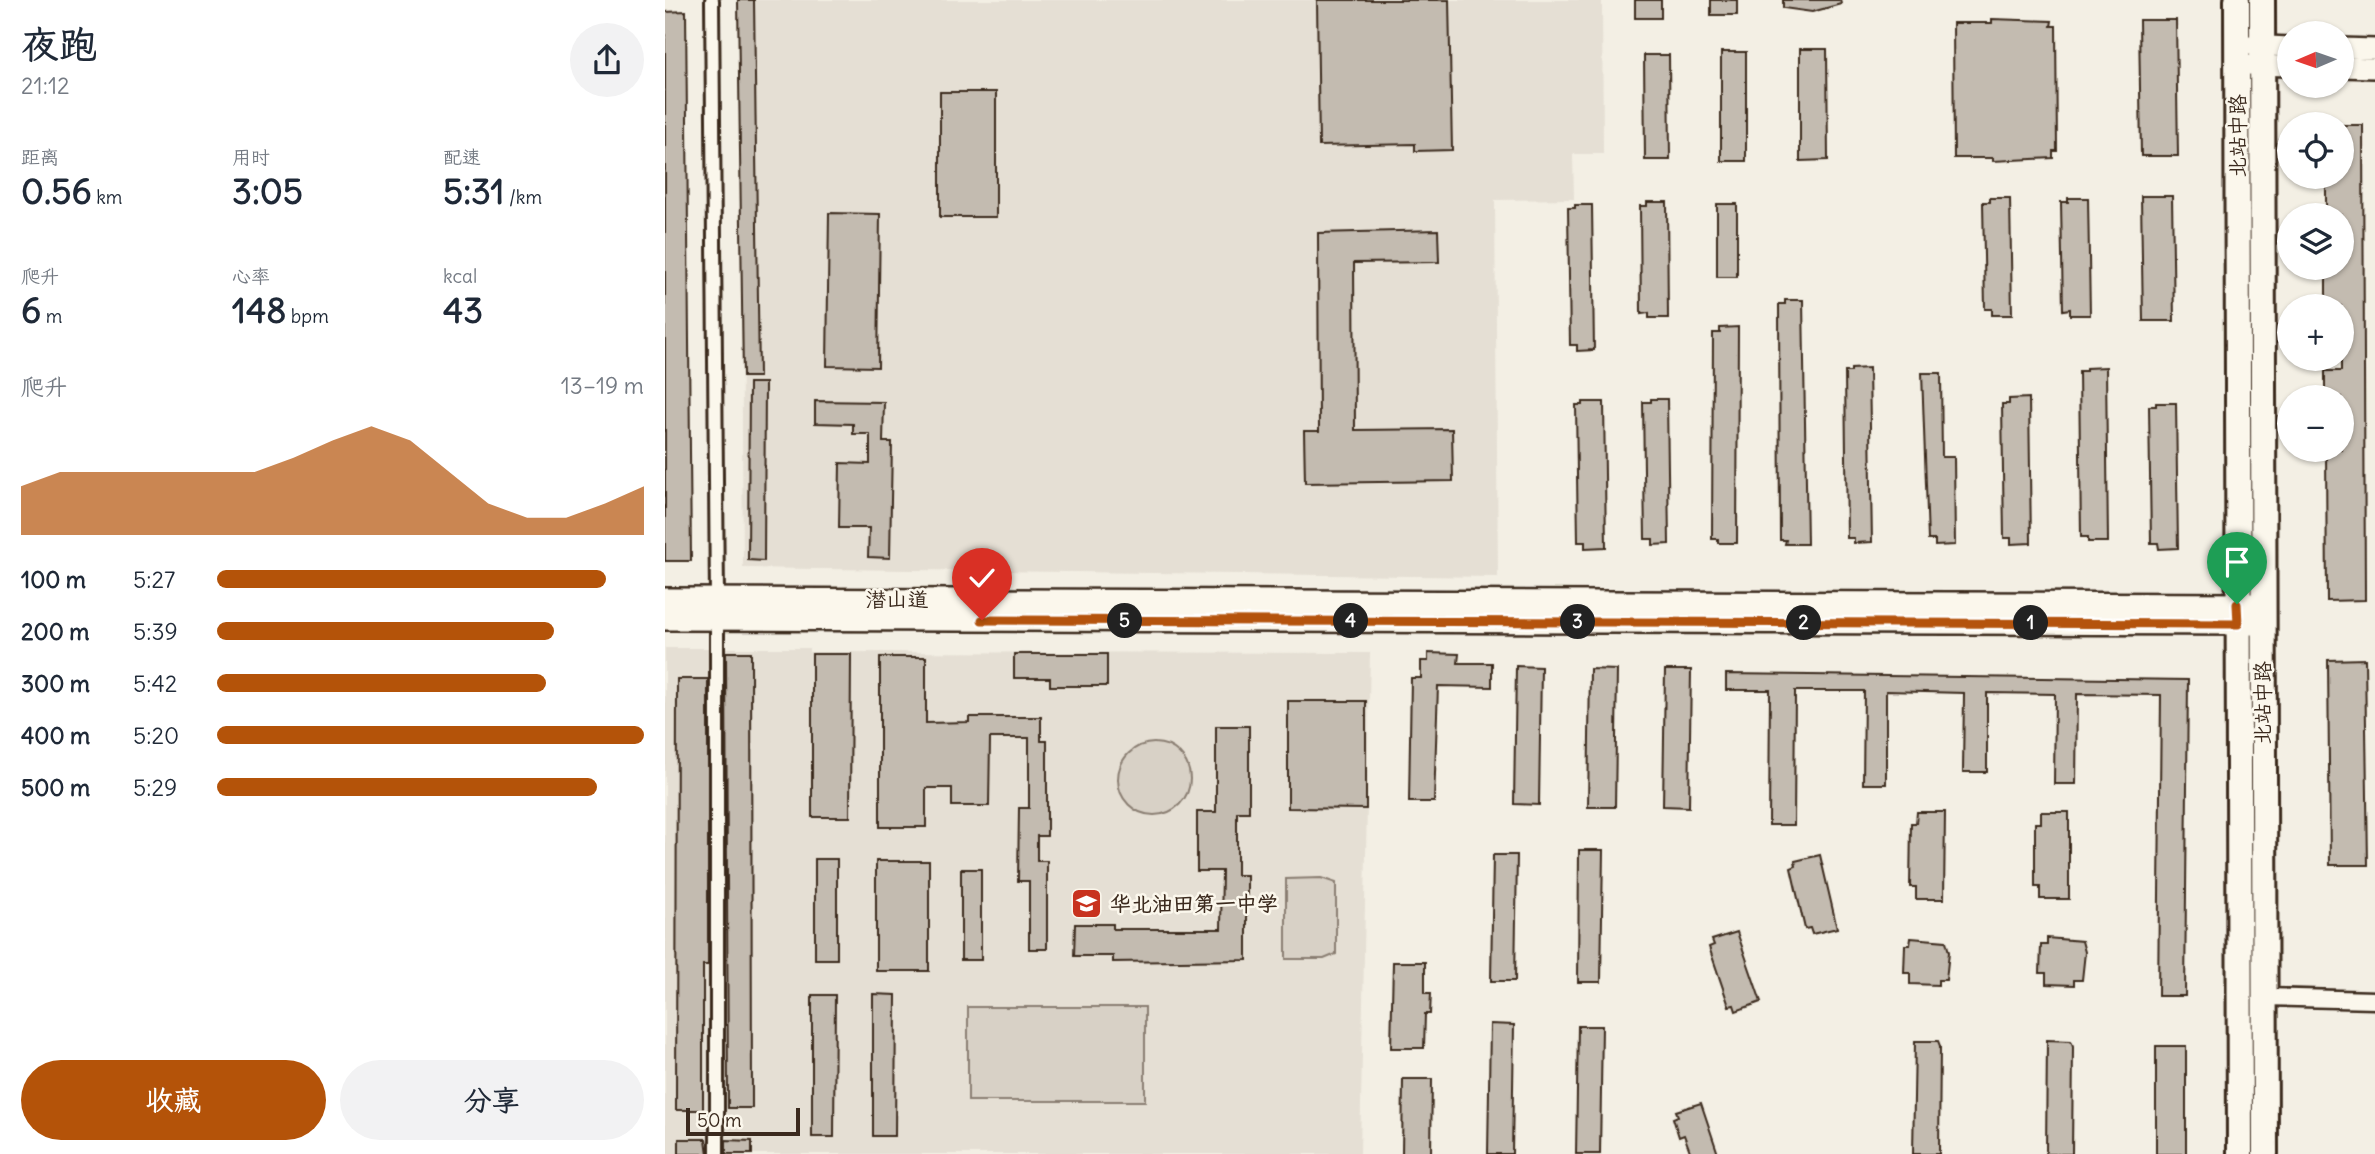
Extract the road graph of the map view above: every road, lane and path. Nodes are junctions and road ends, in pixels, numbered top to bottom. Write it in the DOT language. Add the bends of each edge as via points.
graph roads {
  1 [pos="712,0"];
  2 [pos="2237,0"];
  3 [pos="2262,0"];
  4 [pos="2354,48"];
  5 [pos="2375,49"];
  6 [pos="2277,51"];
  7 [pos="2237,55"];
  8 [pos="2263,55"];
  9 [pos="2277,61"];
  10 [pos="2354,67"];
  11 [pos="2375,68"];
  12 [pos="665,600"];
  13 [pos="717,610"];
  14 [pos="2237,614"];
  15 [pos="2263,614"];
  16 [pos="665,619"];
  17 [pos="2264,997"];
  18 [pos="2375,1000"];
  19 [pos="717,1154"];
  20 [pos="2239,1154"];
  21 [pos="2265,1154"];
  1 -- 13 [label="street"];
  2 -- 7 [label="main road, 北站中路"];
  3 -- 8 [label="main road, 北站中路"];
  4 -- 5 [label="street"];
  6 -- 8 [label="street"];
  7 -- 8 [label="street"];
  7 -- 14 [label="main road, 北站中路"];
  8 -- 9 [label="street"];
  8 -- 15 [label="main road, 北站中路"];
  10 -- 11 [label="street"];
  12 -- 13 [label="main road, 潜山道"];
  13 -- 14 [label="main road, 潜山道"];
  13 -- 16 [label="main road, 潜山道"];
  13 -- 19 [label="street"];
  14 -- 15 [label="main road, 潜山道"];
  14 -- 20 [label="main road, 北站中路"];
  15 -- 17 [label="main road, 北站中路"];
  17 -- 18 [label="street"];
  17 -- 21 [label="main road, 北站中路"];
}
